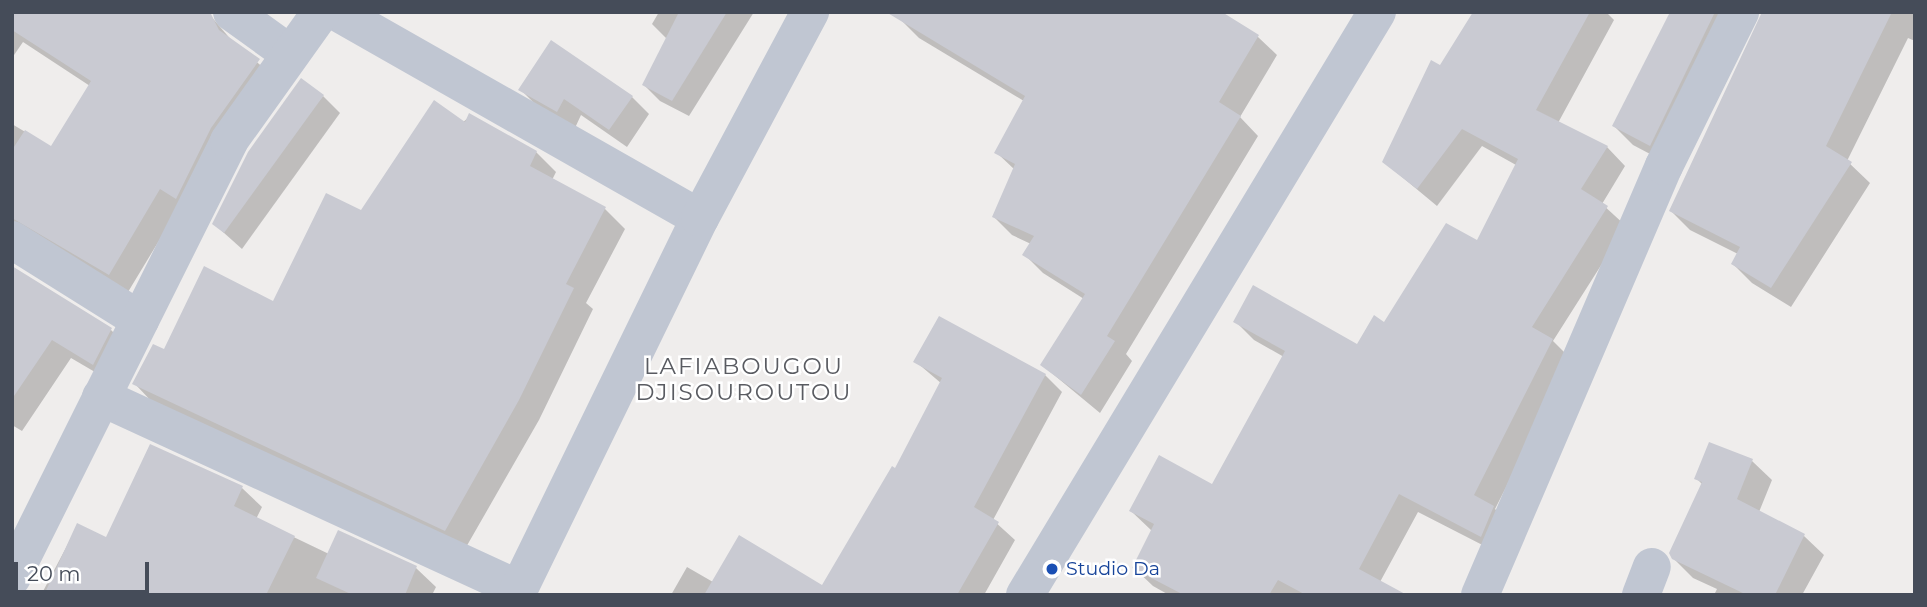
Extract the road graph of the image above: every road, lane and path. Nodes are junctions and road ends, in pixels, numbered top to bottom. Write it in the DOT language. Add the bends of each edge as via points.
graph roads {
  1 [pos="232,12"];
  2 [pos="321,12"];
  3 [pos="337,12"];
  4 [pos="810,12"];
  5 [pos="1377,12"];
  6 [pos="1740,12"];
  7 [pos="290,54"];
  8 [pos="700,218"];
  9 [pos="15,248"];
  10 [pos="140,320"];
  11 [pos="101,397"];
  12 [pos="12,577"];
  13 [pos="518,592"];
  14 [pos="1025,595"];
  15 [pos="1480,595"];
  1 -- 7 [label="street"];
  2 -- 7 [label="street"];
  3 -- 8 [label="street"];
  4 -- 8 [label="street"];
  5 -- 14 [label="street"];
  6 -- 15 [label="street" via="1664,166"];
  7 -- 10 [label="street" via="229,141"];
  8 -- 13 [label="street"];
  9 -- 10 [label="street"];
  10 -- 11 [label="street"];
  11 -- 12 [label="street"];
  11 -- 13 [label="street"];
}
